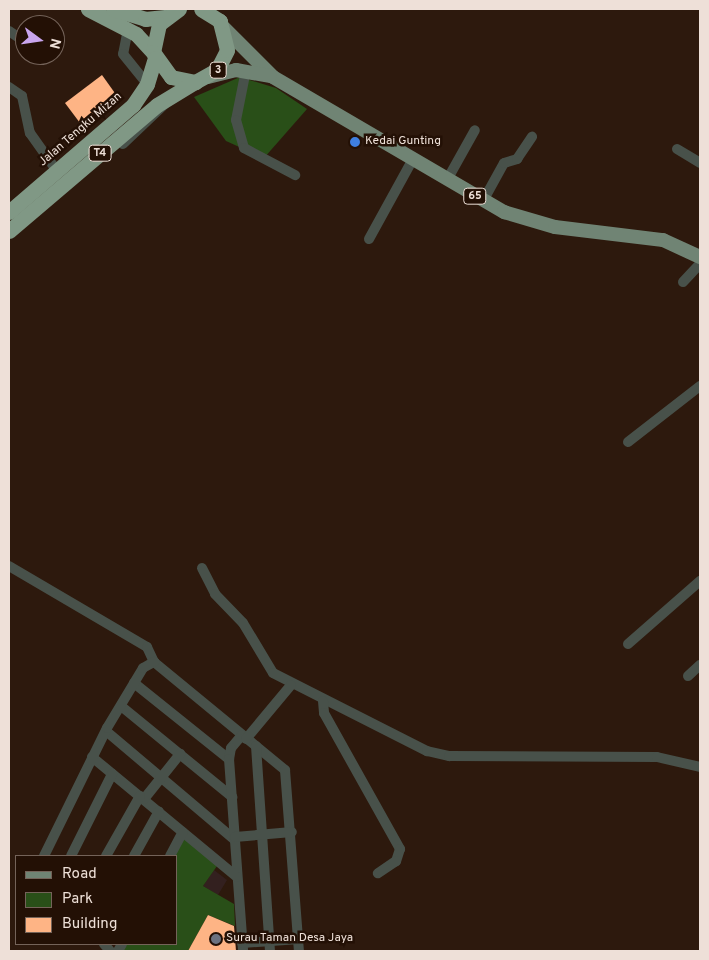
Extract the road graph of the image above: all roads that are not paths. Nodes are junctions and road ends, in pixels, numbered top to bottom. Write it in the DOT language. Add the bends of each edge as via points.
graph roads {
  1 [pos="88,9"];
  2 [pos="113,9"];
  3 [pos="179,9"];
  4 [pos="201,9"];
  5 [pos="165,16"];
  6 [pos="220,19"];
  7 [pos="128,29"];
  8 [pos="154,55"];
  9 [pos="246,70"];
  10 [pos="273,77"];
  11 [pos="202,80"];
  12 [pos="148,84"];
  13 [pos="9,87"];
  14 [pos="170,98"];
  15 [pos="475,130"];
  16 [pos="532,137"];
  17 [pos="676,149"];
  18 [pos="413,160"];
  19 [pos="700,163"];
  20 [pos="57,171"];
  21 [pos="295,175"];
  22 [pos="447,180"];
  23 [pos="483,201"];
  24 [pos="9,212"];
  25 [pos="9,231"];
  26 [pos="9,238"];
  27 [pos="369,239"];
  28 [pos="700,257"];
  29 [pos="700,264"];
  30 [pos="683,282"];
  31 [pos="700,386"];
  32 [pos="628,442"];
  33 [pos="9,566"];
  34 [pos="202,568"];
  35 [pos="700,581"];
  36 [pos="628,644"];
  37 [pos="154,662"];
  38 [pos="700,665"];
  39 [pos="688,676"];
  40 [pos="134,683"];
  41 [pos="291,685"];
  42 [pos="323,701"];
  43 [pos="121,706"];
  44 [pos="106,731"];
  45 [pos="244,737"];
  46 [pos="256,746"];
  47 [pos="180,754"];
  48 [pos="92,757"];
  49 [pos="229,759"];
  50 [pos="700,767"];
  51 [pos="112,774"];
  52 [pos="161,778"];
  53 [pos="142,797"];
  54 [pos="232,797"];
  55 [pos="159,811"];
  56 [pos="183,832"];
  57 [pos="292,832"];
  58 [pos="264,834"];
  59 [pos="235,838"];
  60 [pos="44,855"];
  61 [pos="72,855"];
  62 [pos="107,855"];
  63 [pos="135,855"];
  64 [pos="171,855"];
  65 [pos="378,873"];
  66 [pos="237,877"];
  67 [pos="299,938"];
  68 [pos="269,946"];
  69 [pos="243,947"];
  70 [pos="299,951"];
  1 -- 7 [label="highway, 3"];
  2 -- 5 [label="highway" via="145,19"];
  3 -- 5 [label="highway"];
  4 -- 6 [label="highway"];
  5 -- 8 [label="highway, Jalan Tengku Mizan" via="154,33"];
  6 -- 10 [label="main road, 65"];
  6 -- 11 [label="highway, 3" via="224,61"];
  7 -- 8 [label="highway, 3"];
  7 -- 12 [label="street" via="124,54"];
  8 -- 11 [label="highway, 3" via="171,77"];
  8 -- 12 [label="highway, Jalan Tengku Mizan / T4"];
  9 -- 10 [label="main road, 65"];
  9 -- 11 [label="main road, 65"];
  9 -- 21 [label="street" via="236,120 244,148"];
  10 -- 18 [label="main road, 65"];
  11 -- 14 [label="highway, T4"];
  12 -- 20 [label="highway, Jalan Tengku Mizan / T4" via="133,105"];
  13 -- 20 [label="street" via="22,96 30,133"];
  14 -- 25 [label="highway, T4"];
  14 -- 26 [label="street" via="152,120"];
  15 -- 22 [label="street"];
  16 -- 23 [label="street" via="517,158 504,162"];
  17 -- 19 [label="street"];
  18 -- 22 [label="main road, 65"];
  18 -- 27 [label="street"];
  20 -- 24 [label="highway, Jalan Tengku Mizan / T4"];
  22 -- 23 [label="main road, 65"];
  23 -- 28 [label="main road, 65" via="516,217 662,240"];
  29 -- 30 [label="street"];
  31 -- 32 [label="street"];
  33 -- 37 [label="street" via="147,647"];
  34 -- 41 [label="street" via="216,594 243,623 264,664"];
  35 -- 36 [label="street"];
  37 -- 40 [label="street" via="143,668"];
  37 -- 45 [label="street"];
  38 -- 39 [label="street"];
  40 -- 43 [label="street"];
  40 -- 49 [label="street"];
  41 -- 42 [label="street"];
  41 -- 45 [label="street"];
  42 -- 50 [label="street" via="438,755 657,757"];
  42 -- 65 [label="street" via="324,713 400,849 396,861"];
  43 -- 44 [label="street"];
  43 -- 47 [label="street"];
  44 -- 48 [label="street"];
  44 -- 52 [label="street"];
  45 -- 46 [label="street"];
  45 -- 49 [label="street" via="230,748"];
  46 -- 57 [label="street" via="285,770"];
  46 -- 58 [label="street"];
  47 -- 52 [label="street"];
  47 -- 54 [label="street"];
  48 -- 51 [label="street"];
  48 -- 60 [label="street"];
  49 -- 54 [label="street"];
  51 -- 53 [label="street"];
  51 -- 61 [label="street"];
  52 -- 53 [label="street"];
  52 -- 59 [label="street"];
  53 -- 55 [label="street"];
  53 -- 62 [label="street"];
  54 -- 59 [label="street"];
  55 -- 56 [label="street"];
  55 -- 63 [label="street"];
  56 -- 64 [label="street"];
  56 -- 66 [label="street"];
  57 -- 58 [label="street"];
  57 -- 67 [label="street"];
  58 -- 59 [label="street"];
  58 -- 68 [label="street"];
  59 -- 66 [label="street"];
  66 -- 69 [label="street"];
  67 -- 68 [label="street"];
  67 -- 70 [label="street"];
  68 -- 69 [label="street"];
}
